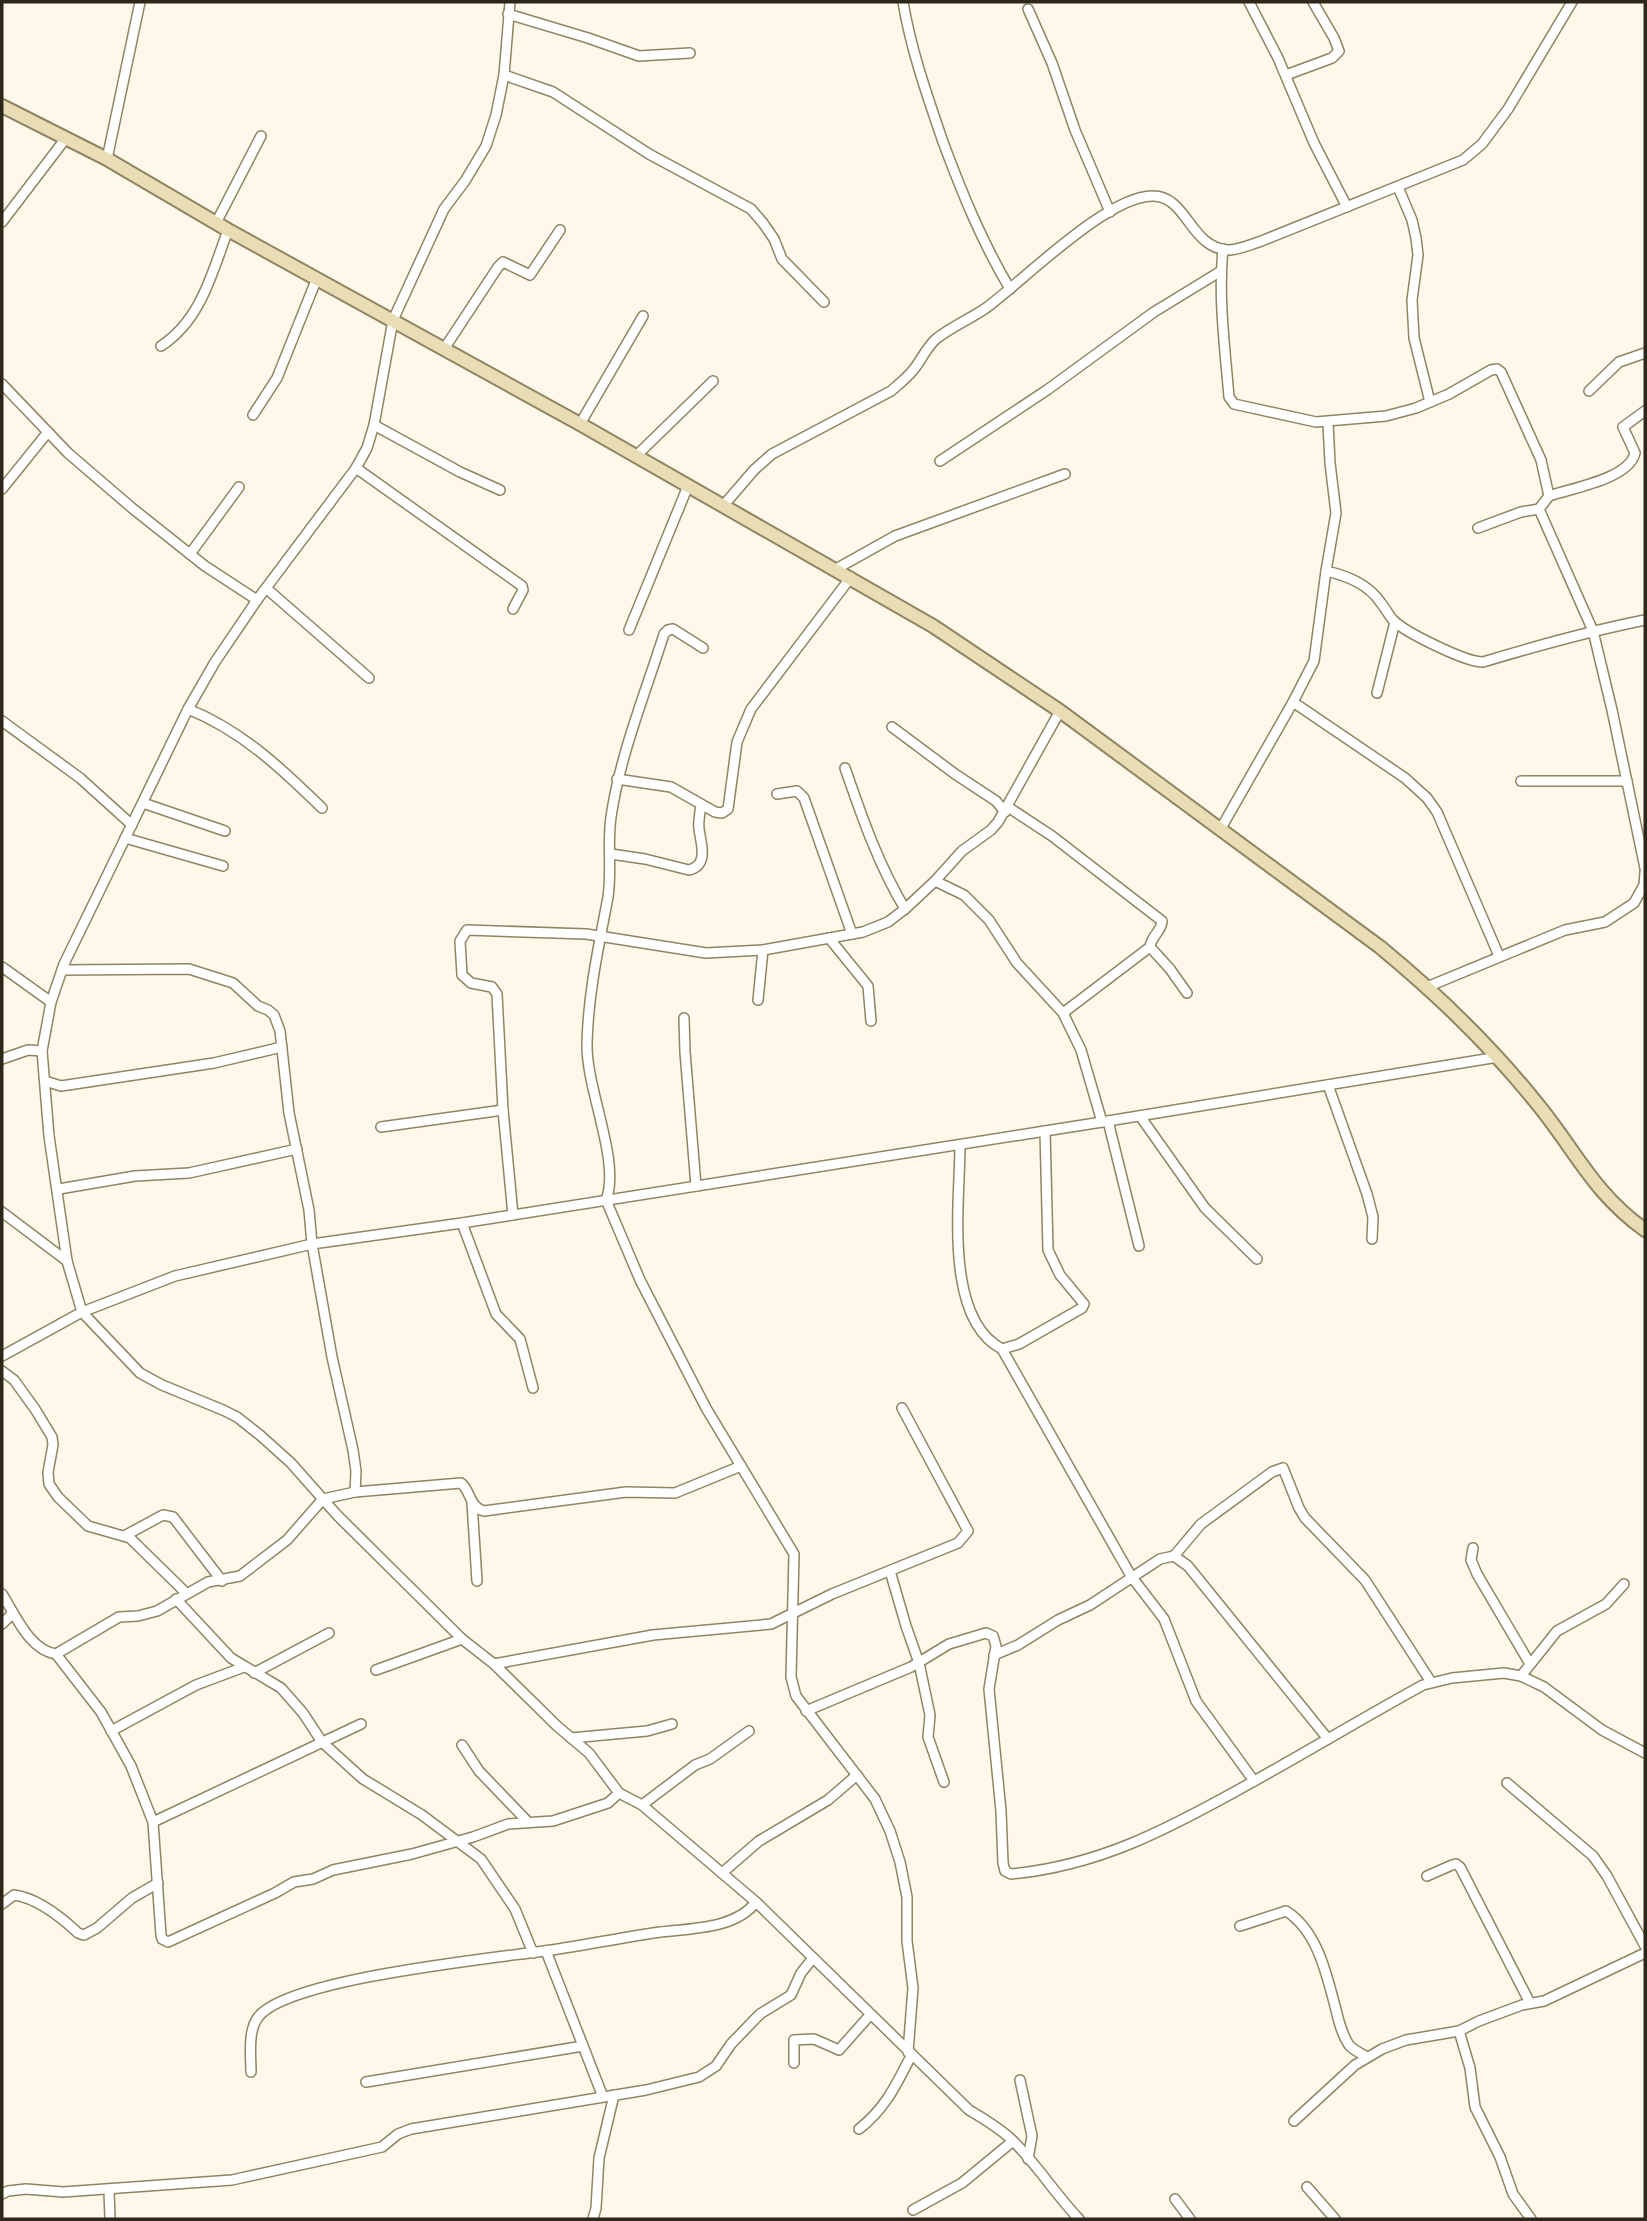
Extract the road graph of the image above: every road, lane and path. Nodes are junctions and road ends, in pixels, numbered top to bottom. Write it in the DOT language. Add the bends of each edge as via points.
graph roads {
  1 [pos="140,2"];
  2 [pos="510,2"];
  3 [pos="903,2"];
  4 [pos="1249,2"];
  5 [pos="1313,2"];
  6 [pos="1572,2"];
  7 [pos="1028,9"];
  8 [pos="508,14"];
  9 [pos="690,53"];
  10 [pos="504,75"];
  11 [pos="1286,75"];
  12 [pos="2,106"];
  13 [pos="261,136"];
  14 [pos="66,138"];
  15 [pos="107,159"];
  16 [pos="1398,187"];
  17 [pos="1347,207"];
  18 [pos="1110,212"];
  19 [pos="2,222"];
  20 [pos="216,223"];
  21 [pos="228,230"];
  22 [pos="560,230"];
  23 [pos="1223,249"];
  24 [pos="1221,271"];
  25 [pos="317,278"];
  26 [pos="1010,289"];
  27 [pos="824,302"];
  28 [pos="643,316"];
  29 [pos="393,320"];
  30 [pos="161,346"];
  31 [pos="443,349"];
  32 [pos="1645,353"];
  33 [pos="713,381"];
  34 [pos="2,384"];
  35 [pos="1589,391"];
  36 [pos="1430,402"];
  37 [pos="1645,411"];
  38 [pos="253,415"];
  39 [pos="1328,422"];
  40 [pos="580,424"];
  41 [pos="374,425"];
  42 [pos="48,432"];
  43 [pos="635,457"];
  44 [pos="940,461"];
  45 [pos="356,468"];
  46 [pos="1065,474"];
  47 [pos="688,486"];
  48 [pos="239,487"];
  49 [pos="2,489"];
  50 [pos="500,490"];
  51 [pos="1549,496"];
  52 [pos="723,506"];
  53 [pos="1539,509"];
  54 [pos="1478,528"];
  55 [pos="190,554"];
  56 [pos="836,569"];
  57 [pos="1326,571"];
  58 [pos="851,577"];
  59 [pos="266,588"];
  60 [pos="257,600"];
  61 [pos="513,609"];
  62 [pos="1645,620"];
  63 [pos="1395,622"];
  64 [pos="629,630"];
  65 [pos="1593,631"];
  66 [pos="703,648"];
  67 [pos="369,678"];
  68 [pos="1377,693"];
  69 [pos="1293,702"];
  70 [pos="188,709"];
  71 [pos="1060,711"];
  72 [pos="2,721"];
  73 [pos="892,727"];
  74 [pos="845,768"];
  75 [pos="617,779"];
  76 [pos="1521,781"];
  77 [pos="1627,781"];
  78 [pos="777,794"];
  79 [pos="143,803"];
  80 [pos="701,805"];
  81 [pos="1008,807"];
  82 [pos="322,808"];
  83 [pos="132,825"];
  84 [pos="1220,830"];
  85 [pos="225,831"];
  86 [pos="125,838"];
  87 [pos="611,854"];
  88 [pos="223,866"];
  89 [pos="1645,870"];
  90 [pos="935,881"];
  91 [pos="1645,885"];
  92 [pos="905,909"];
  93 [pos="852,934"];
  94 [pos="599,936"];
  95 [pos="829,938"];
  96 [pos="1150,947"];
  97 [pos="762,950"];
  98 [pos="1499,956"];
  99 [pos="2,967"];
  100 [pos="62,970"];
  101 [pos="1427,987"];
  102 [pos="1186,993"];
  103 [pos="758,1000"];
  104 [pos="51,1002"];
  105 [pos="1063,1013"];
  106 [pos="684,1018"];
  107 [pos="871,1021"];
  108 [pos="282,1047"];
  109 [pos="42,1051"];
  110 [pos="1498,1057"];
  111 [pos="2,1059"];
  112 [pos="45,1081"];
  113 [pos="1328,1085"];
  114 [pos="61,1086"];
  115 [pos="46,1099"];
  116 [pos="503,1110"];
  117 [pos="1140,1116"];
  118 [pos="1105,1122"];
  119 [pos="381,1127"];
  120 [pos="1045,1131"];
  121 [pos="961,1144"];
  122 [pos="297,1149"];
  123 [pos="696,1186"];
  124 [pos="59,1189"];
  125 [pos="607,1200"];
  126 [pos="2,1212"];
  127 [pos="513,1215"];
  128 [pos="462,1223"];
  129 [pos="1645,1230"];
  130 [pos="1372,1238"];
  131 [pos="312,1244"];
  132 [pos="1139,1246"];
  133 [pos="1256,1259"];
  134 [pos="67,1261"];
  135 [pos="82,1312"];
  136 [pos="1002,1349"];
  137 [pos="2,1356"];
  138 [pos="2,1371"];
  139 [pos="533,1388"];
  140 [pos="902,1408"];
  141 [pos="741,1466"];
  142 [pos="355,1492"];
  143 [pos="323,1499"];
  144 [pos="472,1503"];
  145 [pos="126,1535"];
  146 [pos="1473,1548"];
  147 [pos="1174,1556"];
  148 [pos="890,1571"];
  149 [pos="1131,1576"];
  150 [pos="222,1581"];
  151 [pos="477,1581"];
  152 [pos="1624,1584"];
  153 [pos="186,1593"];
  154 [pos="2,1594"];
  155 [pos="176,1600"];
  156 [pos="793,1613"];
  157 [pos="12,1614"];
  158 [pos="2,1624"];
  159 [pos="771,1624"];
  160 [pos="329,1633"];
  161 [pos="792,1636"];
  162 [pos="462,1639"];
  163 [pos="56,1654"];
  164 [pos="995,1655"];
  165 [pos="919,1663"];
  166 [pos="494,1664"];
  167 [pos="1530,1664"];
  168 [pos="244,1667"];
  169 [pos="376,1670"];
  170 [pos="254,1673"];
  171 [pos="1521,1676"];
  172 [pos="1431,1682"];
  173 [pos="806,1711"];
  174 [pos="361,1724"];
  175 [pos="672,1724"];
  176 [pos="111,1731"];
  177 [pos="748,1731"];
  178 [pos="571,1738"];
  179 [pos="1328,1739"];
  180 [pos="322,1742"];
  181 [pos="462,1745"];
  182 [pos="1645,1753"];
  183 [pos="857,1775"];
  184 [pos="1254,1781"];
  185 [pos="944,1782"];
  186 [pos="1507,1783"];
  187 [pos="619,1793"];
  188 [pos="642,1805"];
  189 [pos="153,1822"];
  190 [pos="528,1822"];
  191 [pos="459,1841"];
  192 [pos="722,1873"];
  193 [pos="1427,1876"];
  194 [pos="158,1884"];
  195 [pos="756,1902"];
  196 [pos="2,1904"];
  197 [pos="1240,1926"];
  198 [pos="1645,1946"];
  199 [pos="546,1951"];
  200 [pos="533,1953"];
  201 [pos="1645,1953"];
  202 [pos="813,1958"];
  203 [pos="1530,2003"];
  204 [pos="870,2015"];
  205 [pos="1459,2031"];
  206 [pos="583,2046"];
  207 [pos="909,2054"];
  208 [pos="1367,2057"];
  209 [pos="794,2063"];
  210 [pos="251,2072"];
  211 [pos="1020,2080"];
  212 [pos="366,2082"];
  213 [pos="614,2095"];
  214 [pos="603,2097"];
  215 [pos="1294,2121"];
  216 [pos="859,2129"];
  217 [pos="1013,2141"];
  218 [pos="1028,2159"];
  219 [pos="1307,2187"];
  220 [pos="109,2190"];
  221 [pos="2,2194"];
  222 [pos="1175,2199"];
  223 [pos="913,2210"];
  224 [pos="1524,2211"];
  225 [pos="110,2219"];
  226 [pos="593,2219"];
  227 [pos="1079,2219"];
  228 [pos="1190,2219"];
  229 [pos="1335,2219"];
  230 [pos="1514,2219"];
  231 [pos="1531,2219"];
  1 -- 15 [label="street"];
  2 -- 8 [label="street"];
  3 -- 26 [label="street" via="921,80 954,172"];
  4 -- 11 [label="street"];
  5 -- 11 [label="street" via="1339,51"];
  6 -- 16 [label="street" via="1508,110 1482,144 1463,160"];
  7 -- 18 [label="street"];
  8 -- 9 [label="street" via="639,55"];
  8 -- 10 [label="street"];
  10 -- 27 [label="street" via="553,92 649,154 751,209 769,231 782,260"];
  10 -- 29 [label="street" via="486,146 444,209"];
  11 -- 17 [label="street"];
  12 -- 14 [label="street"];
  13 -- 20 [label="street"];
  14 -- 15 [label="street"];
  14 -- 19 [label="street"];
  15 -- 20 [label="street"];
  16 -- 17 [label="street"];
  16 -- 36 [label="street" via="1416,238 1414,338"];
  17 -- 23 [label="street" via="1241,248"];
  18 -- 23 [label="street" via="1137,198 1157,195 1175,205 1199,237"];
  18 -- 26 [label="street"];
  20 -- 21 [label="street"];
  21 -- 25 [label="street"];
  21 -- 30 [label="street" via="192,317"];
  22 -- 31 [label="street" via="530,275 503,262 498,267"];
  23 -- 24 [label="street"];
  24 -- 39 [label="street" via="1231,401 1306,421"];
  24 -- 44 [label="street" via="1154,312"];
  25 -- 29 [label="street"];
  25 -- 38 [label="street" via="277,378"];
  26 -- 52 [label="street" via="935,340 891,391 772,454"];
  28 -- 40 [label="street"];
  29 -- 31 [label="street"];
  29 -- 41 [label="street"];
  31 -- 40 [label="street"];
  32 -- 35 [label="street" via="1619,362"];
  33 -- 43 [label="street"];
  34 -- 42 [label="street"];
  36 -- 39 [label="street" via="1386,416"];
  36 -- 51 [label="street" via="1499,370 1541,460"];
  37 -- 51 [label="street" via="1623,427 1635,453 1630,464 1617,474"];
  39 -- 57 [label="street" via="1336,513"];
  40 -- 43 [label="street"];
  41 -- 45 [label="street"];
  41 -- 50 [label="street"];
  42 -- 49 [label="street"];
  42 -- 55 [label="street"];
  43 -- 47 [label="street"];
  45 -- 59 [label="street"];
  45 -- 61 [label="street" via="522,586"];
  46 -- 56 [label="street" via="895,536"];
  47 -- 52 [label="street"];
  47 -- 64 [label="street"];
  48 -- 55 [label="street"];
  51 -- 53 [label="street"];
  52 -- 56 [label="street"];
  53 -- 54 [label="street"];
  53 -- 65 [label="street"];
  55 -- 60 [label="street"];
  56 -- 58 [label="street"];
  57 -- 63 [label="street" via="1363,585"];
  57 -- 69 [label="street" via="1314,661"];
  58 -- 71 [label="street" via="933,625"];
  58 -- 80 [label="street" via="751,709 737,742 728,809 715,812"];
  59 -- 60 [label="street"];
  59 -- 67 [label="street"];
  60 -- 70 [label="street"];
  62 -- 65 [label="street"];
  63 -- 65 [label="street" via="1474,662"];
  63 -- 68 [label="street"];
  65 -- 77 [label="street"];
  66 -- 75 [label="street" via="673,629 664,634"];
  69 -- 84 [label="street"];
  69 -- 98 [label="street" via="1427,798"];
  70 -- 79 [label="street"];
  70 -- 82 [label="street" via="251,744"];
  71 -- 81 [label="street"];
  71 -- 84 [label="street"];
  72 -- 83 [label="street" via="80,778"];
  73 -- 81 [label="street"];
  74 -- 92 [label="street" via="872,846"];
  75 -- 80 [label="street" via="671,786"];
  75 -- 87 [label="street" via="609,834"];
  76 -- 77 [label="street"];
  77 -- 89 [label="street"];
  78 -- 93 [label="street" via="797,791 804,798"];
  79 -- 83 [label="street"];
  79 -- 85 [label="street"];
  80 -- 87 [label="street" via="703,852 694,869"];
  81 -- 90 [label="street" via="991,830 962,851"];
  81 -- 96 [label="street" via="1159,918 1162,925"];
  83 -- 86 [label="street"];
  84 -- 101 [label="street"];
  86 -- 88 [label="street"];
  86 -- 100 [label="street"];
  87 -- 94 [label="street"];
  89 -- 91 [label="street"];
  90 -- 92 [label="street"];
  90 -- 105 [label="street" via="964,895 983,913 1022,969"];
  91 -- 98 [label="street" via="1634,903 1605,922 1565,930"];
  92 -- 93 [label="street" via="876,928"];
  93 -- 95 [label="street"];
  94 -- 97 [label="street" via="706,953"];
  94 -- 116 [label="street" via="474,929 462,935 462,975 471,983 492,987 497,994"];
  94 -- 125 [label="street" via="587,1047 611,1171"];
  95 -- 97 [label="street"];
  95 -- 107 [label="street" via="868,986"];
  96 -- 102 [label="street"];
  96 -- 105 [label="street"];
  97 -- 103 [label="street"];
  98 -- 101 [label="street"];
  99 -- 104 [label="street"];
  100 -- 104 [label="street"];
  100 -- 108 [label="street" via="204,972 233,983 274,1015"];
  101 -- 110 [label="street"];
  104 -- 109 [label="street"];
  105 -- 118 [label="street" via="1081,1049"];
  106 -- 123 [label="street"];
  108 -- 114 [label="street" via="214,1063"];
  108 -- 122 [label="street"];
  109 -- 111 [label="street" via="28,1050"];
  109 -- 112 [label="street"];
  110 -- 113 [label="street"];
  110 -- 129 [label="street" via="1604,1194"];
  112 -- 114 [label="street"];
  112 -- 115 [label="street"];
  113 -- 117 [label="street"];
  113 -- 130 [label="street" via="1367,1194"];
  114 -- 115 [label="street"];
  115 -- 124 [label="street"];
  116 -- 119 [label="street"];
  116 -- 127 [label="street"];
  117 -- 118 [label="street"];
  117 -- 133 [label="street" via="1205,1208"];
  118 -- 120 [label="street"];
  118 -- 132 [label="street"];
  120 -- 121 [label="street"];
  120 -- 136 [label="street" via="1048,1250 1084,1307"];
  121 -- 123 [label="street"];
  121 -- 136 [label="street" via="959,1248 964,1299 981,1332"];
  122 -- 124 [label="street" via="189,1173 135,1176"];
  122 -- 131 [label="street"];
  123 -- 125 [label="street"];
  124 -- 134 [label="street"];
  125 -- 127 [label="street"];
  125 -- 141 [label="street" via="640,1280"];
  126 -- 134 [label="street"];
  127 -- 128 [label="street"];
  128 -- 131 [label="street"];
  128 -- 139 [label="street" via="496,1314 520,1339"];
  131 -- 135 [label="street" via="175,1276"];
  131 -- 142 [label="street" via="353,1450"];
  134 -- 135 [label="street"];
  135 -- 137 [label="street"];
  135 -- 143 [label="street" via="146,1377 223,1410 253,1429"];
  136 -- 149 [label="street"];
  138 -- 145 [label="street" via="14,1380 52,1437 49,1484 58,1497 88,1526"];
  140 -- 148 [label="street" via="968,1531 958,1543"];
  141 -- 144 [label="street" via="675,1493 626,1492 484,1511"];
  141 -- 156 [label="street" via="793,1554"];
  142 -- 143 [label="street"];
  142 -- 144 [label="street" via="461,1482"];
  143 -- 150 [label="street" via="260,1563"];
  143 -- 162 [label="street"];
  144 -- 151 [label="street"];
  145 -- 150 [label="street" via="168,1515 173,1517"];
  145 -- 153 [label="street"];
  146 -- 167 [label="street" via="1471,1560 1477,1574"];
  147 -- 149 [label="street"];
  147 -- 172 [label="street" via="1201,1524 1283,1468 1305,1518 1365,1580"];
  147 -- 179 [label="street" via="1188,1566"];
  148 -- 156 [label="street"];
  148 -- 165 [label="street"];
  149 -- 164 [label="street" via="1090,1605"];
  149 -- 184 [label="street" via="1164,1619 1196,1701"];
  150 -- 153 [label="street"];
  152 -- 167 [label="street" via="1606,1604 1558,1631"];
  153 -- 155 [label="street"];
  154 -- 157 [label="street"];
  155 -- 163 [label="street" via="157,1611 120,1617"];
  155 -- 168 [label="street"];
  156 -- 159 [label="street"];
  156 -- 161 [label="street"];
  157 -- 158 [label="street"];
  157 -- 163 [label="street" via="34,1641"];
  159 -- 161 [label="street"];
  159 -- 166 [label="street" via="653,1635"];
  160 -- 170 [label="street"];
  161 -- 173 [label="street" via="791,1678"];
  162 -- 166 [label="street"];
  162 -- 169 [label="street"];
  163 -- 176 [label="street"];
  164 -- 165 [label="street" via="995,1639 986,1633 949,1644"];
  164 -- 184 [label="street" via="989,1689 1003,1863 1008,1873 1058,1868 1105,1855"];
  165 -- 173 [label="street"];
  165 -- 185 [label="street" via="930,1715 928,1737"];
  166 -- 178 [label="street"];
  167 -- 171 [label="street"];
  168 -- 170 [label="street"];
  168 -- 176 [label="street" via="196,1685"];
  170 -- 180 [label="street" via="281,1688"];
  171 -- 172 [label="street" via="1492,1674"];
  171 -- 182 [label="street"];
  172 -- 179 [label="street"];
  173 -- 183 [label="street"];
  174 -- 180 [label="street"];
  175 -- 178 [label="street" via="647,1731"];
  176 -- 189 [label="street"];
  177 -- 188 [label="street"];
  178 -- 187 [label="street" via="589,1753"];
  179 -- 184 [label="street"];
  180 -- 189 [label="street"];
  180 -- 191 [label="street" via="363,1779"];
  181 -- 190 [label="street" via="479,1771"];
  183 -- 192 [label="street" via="828,1800 759,1841"];
  183 -- 207 [label="street" via="890,1830 907,1897 906,1941 913,1988"];
  186 -- 198 [label="street" via="1593,1856"];
  187 -- 188 [label="street"];
  187 -- 190 [label="street" via="594,1808 553,1821"];
  188 -- 192 [label="street"];
  189 -- 194 [label="street"];
  190 -- 191 [label="street"];
  191 -- 194 [label="street" via="294,1882 168,1942 161,1935"];
  191 -- 200 [label="street" via="481,1860 502,1889"];
  192 -- 195 [label="street"];
  193 -- 203 [label="street" via="1452,1865 1460,1867"];
  194 -- 196 [label="street" via="84,1935 27,1898 14,1895"];
  195 -- 199 [label="street" via="741,1917 705,1927"];
  195 -- 202 [label="street"];
  197 -- 208 [label="street" via="1286,1911 1291,1914 1322,1958 1347,2042"];
  199 -- 200 [label="street"];
  199 -- 206 [label="street"];
  200 -- 210 [label="street" via="324,1987 278,2003 256,2021"];
  201 -- 203 [label="street" via="1553,1998"];
  202 -- 204 [label="street"];
  202 -- 213 [label="street" via="791,1995 760,2014 716,2066 699,2077"];
  203 -- 205 [label="street"];
  204 -- 207 [label="street"];
  204 -- 209 [label="street" via="839,2050 814,2039 794,2040"];
  205 -- 208 [label="street" via="1406,2040"];
  205 -- 224 [label="street" via="1475,2107"];
  206 -- 212 [label="street"];
  206 -- 214 [label="street"];
  207 -- 216 [label="street" via="893,2091 876,2116"];
  207 -- 217 [label="street" via="969,2110"];
  208 -- 215 [label="street"];
  211 -- 218 [label="street" via="1031,2136"];
  213 -- 214 [label="street"];
  213 -- 226 [label="street" via="599,2158"];
  214 -- 220 [label="street" via="411,2129 382,2147 232,2180"];
  217 -- 218 [label="street"];
  217 -- 223 [label="street" via="962,2183"];
  218 -- 227 [label="street"];
  219 -- 229 [label="street"];
  220 -- 221 [label="street" via="63,2193 26,2189"];
  220 -- 225 [label="street"];
  222 -- 228 [label="street"];
  224 -- 230 [label="street"];
  224 -- 231 [label="street"];
}
